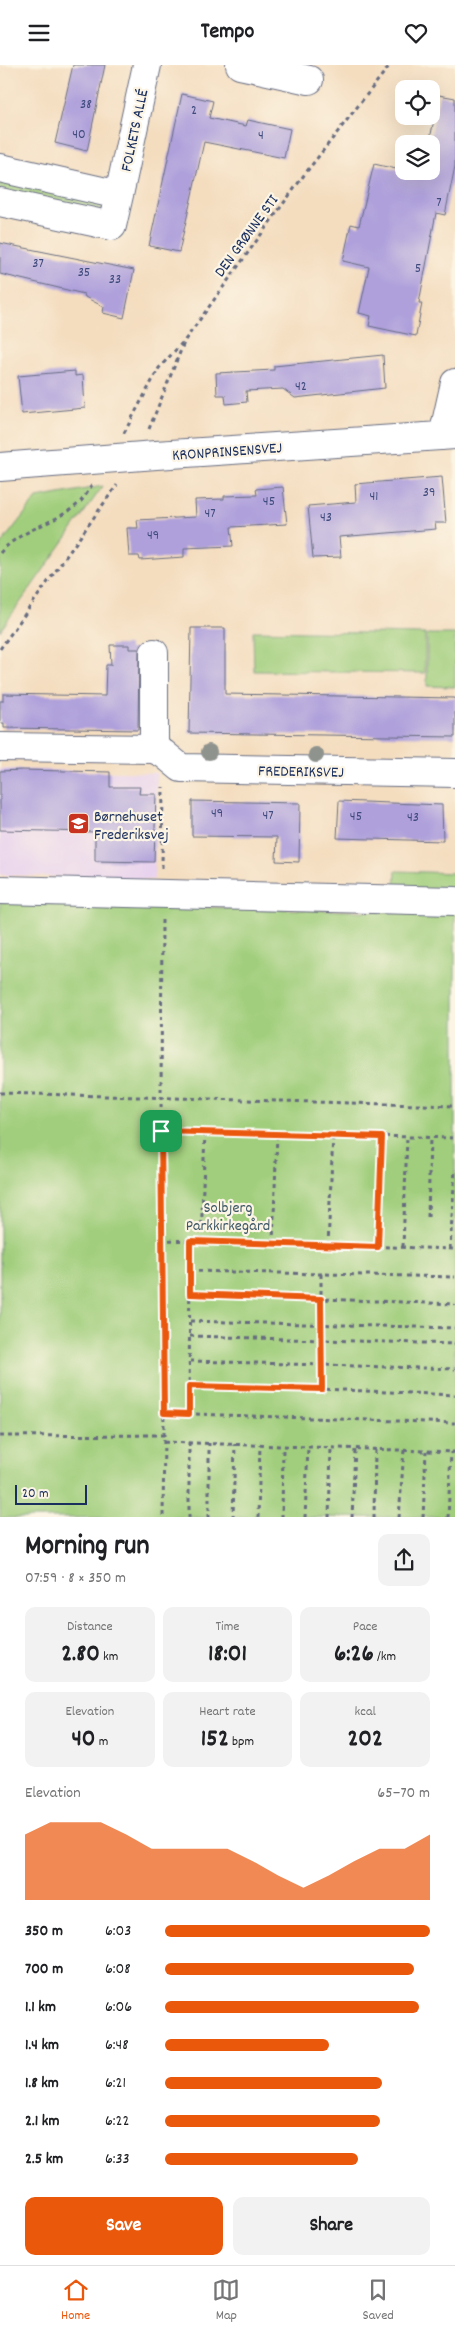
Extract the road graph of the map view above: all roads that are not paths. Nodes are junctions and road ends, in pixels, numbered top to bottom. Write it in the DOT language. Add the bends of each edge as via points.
graph roads {
  1 [pos="147,65"];
  2 [pos="240,65"];
  3 [pos="309,80"];
  4 [pos="0,168"];
  5 [pos="118,195"];
  6 [pos="0,202"];
  7 [pos="455,383"];
  8 [pos="449,435"];
  9 [pos="0,467"];
  10 [pos="154,653"];
  11 [pos="0,747"];
  12 [pos="154,749"];
  13 [pos="455,773"];
  14 [pos="0,890"];
  15 [pos="455,901"];
  1 -- 5 [label="street, FOLKETS ALLÉ"];
  2 -- 3 [label="street"];
  4 -- 5 [label="street"];
  5 -- 6 [label="street, FOLKETS ALLÉ" via="112,226"];
  7 -- 8 [label="street"];
  8 -- 9 [label="street, KRONPRINSENSVEJ"];
  10 -- 12 [label="street"];
  11 -- 12 [label="street"];
  12 -- 13 [label="street, FREDERIKSVEJ" via="181,768"];
  14 -- 15 [label="street"];
}
